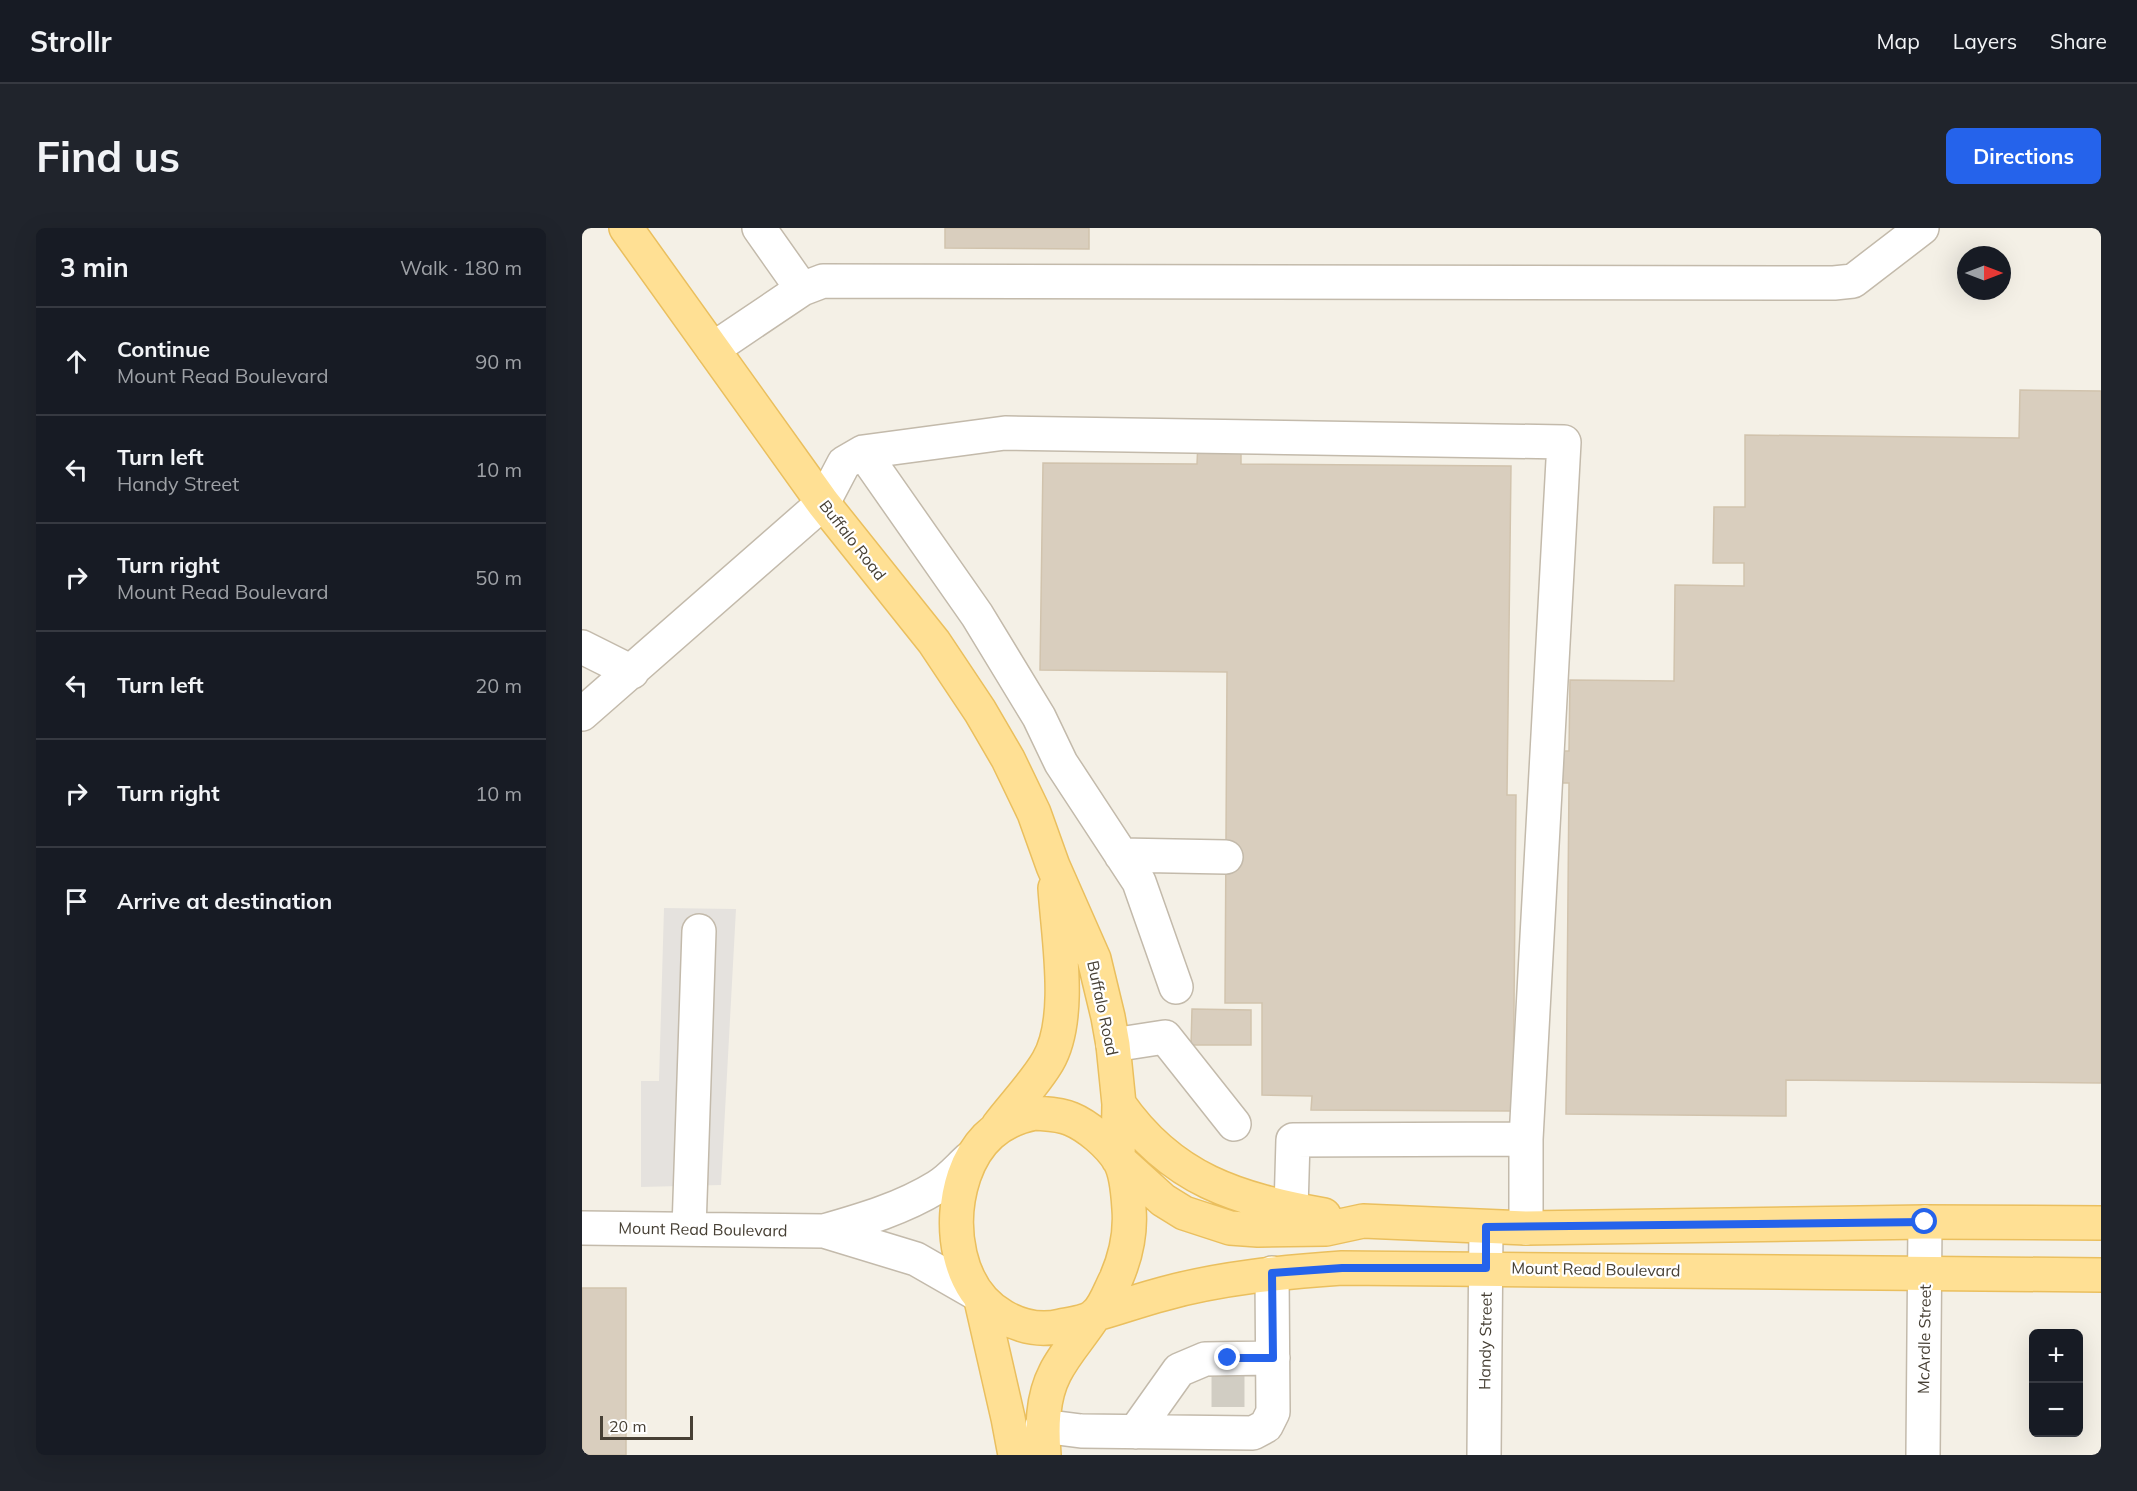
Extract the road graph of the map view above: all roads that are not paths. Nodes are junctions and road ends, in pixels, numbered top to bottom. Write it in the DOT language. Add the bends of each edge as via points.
graph roads {
  1 [pos="626,228"];
  2 [pos="759,228"];
  3 [pos="1922,228"];
  4 [pos="802,289"];
  5 [pos="713,349"];
  6 [pos="863,452"];
  7 [pos="823,503"];
  8 [pos="582,646"];
  9 [pos="632,672"];
  10 [pos="582,714"];
  11 [pos="1121,855"];
  12 [pos="1226,857"];
  13 [pos="1053,866"];
  14 [pos="699,931"];
  15 [pos="1176,987"];
  16 [pos="1113,1045"];
  17 [pos="1119,1104"];
  18 [pos="1233,1124"];
  19 [pos="995,1129"];
  20 [pos="1526,1139"];
  21 [pos="969,1159"];
  22 [pos="1119,1160"];
  23 [pos="1291,1209"];
  24 [pos="1363,1221"];
  25 [pos="1925,1222"];
  26 [pos="2101,1223"];
  27 [pos="1486,1227"];
  28 [pos="582,1228"];
  29 [pos="1526,1228"];
  30 [pos="689,1229"];
  31 [pos="824,1231"];
  32 [pos="1486,1268"];
  33 [pos="1272,1273"];
  34 [pos="1925,1273"];
  35 [pos="2101,1275"];
  36 [pos="979,1297"];
  37 [pos="1095,1315"];
  38 [pos="1273,1358"];
  39 [pos="1135,1432"];
  40 [pos="1043,1441"];
  41 [pos="1015,1455"];
  42 [pos="1484,1455"];
  43 [pos="1923,1455"];
  1 -- 5 [label="main road, Buffalo Road"];
  2 -- 4 [label="street"];
  3 -- 4 [label="street" via="1853,281 1834,283 823,281"];
  4 -- 5 [label="street"];
  5 -- 7 [label="main road, Buffalo Road"];
  6 -- 7 [label="street" via="844,463"];
  6 -- 11 [label="street" via="977,615 1039,717 1061,763"];
  6 -- 20 [label="street" via="1005,433 1564,442"];
  7 -- 9 [label="street"];
  7 -- 13 [label="main road, Buffalo Road" via="929,636 980,711 1022,787"];
  8 -- 9 [label="street"];
  9 -- 10 [label="street"];
  11 -- 12 [label="street"];
  11 -- 15 [label="street" via="1139,882"];
  13 -- 16 [label="main road, Buffalo Road" via="1094,959"];
  13 -- 19 [label="main road, Buffalo Road" via="1062,992 1056,1042 1048,1061"];
  14 -- 30 [label="street"];
  16 -- 17 [label="main road, Buffalo Road"];
  16 -- 18 [label="street" via="1165,1037"];
  17 -- 22 [label="main road, Buffalo Road"];
  17 -- 23 [label="main road" via="1143,1135 1195,1175 1240,1196"];
  19 -- 21 [label="main road"];
  19 -- 22 [label="main road" via="1017,1116 1035,1113 1071,1119 1088,1129"];
  20 -- 23 [label="street" via="1293,1140"];
  20 -- 29 [label="street"];
  21 -- 31 [label="street" via="939,1186 910,1201"];
  21 -- 36 [label="main road" via="956,1208 956,1231 966,1274"];
  22 -- 24 [label="main road" via="1163,1200 1184,1213 1230,1228 1326,1229"];
  22 -- 37 [label="main road" via="1126,1182 1130,1233 1117,1277"];
  23 -- 24 [label="main road"];
  24 -- 27 [label="main road"];
  25 -- 26 [label="main road"];
  25 -- 29 [label="main road"];
  25 -- 34 [label="street, McArdle Street"];
  27 -- 29 [label="main road"];
  27 -- 32 [label="street, Handy Street"];
  28 -- 30 [label="street, Mount Read Boulevard"];
  30 -- 31 [label="street, Mount Read Boulevard"];
  31 -- 36 [label="street" via="916,1259"];
  32 -- 33 [label="main road, Mount Read Boulevard" via="1342,1268"];
  32 -- 34 [label="main road, Mount Read Boulevard"];
  32 -- 42 [label="street, Handy Street"];
  33 -- 37 [label="main road, Mount Read Boulevard" via="1164,1293"];
  33 -- 38 [label="street"];
  34 -- 35 [label="main road, Mount Read Boulevard"];
  34 -- 43 [label="street, McArdle Street"];
  36 -- 37 [label="main road" via="1014,1323 1033,1328 1051,1329"];
  36 -- 41 [label="main road"];
  37 -- 40 [label="main road" via="1055,1373 1047,1395"];
  38 -- 39 [label="street" via="1228,1366 1206,1359 1179,1370"];
  38 -- 39 [label="street" via="1273,1412 1266,1426 1253,1433 1228,1421"];
  39 -- 40 [label="street" via="1081,1431"];
}
